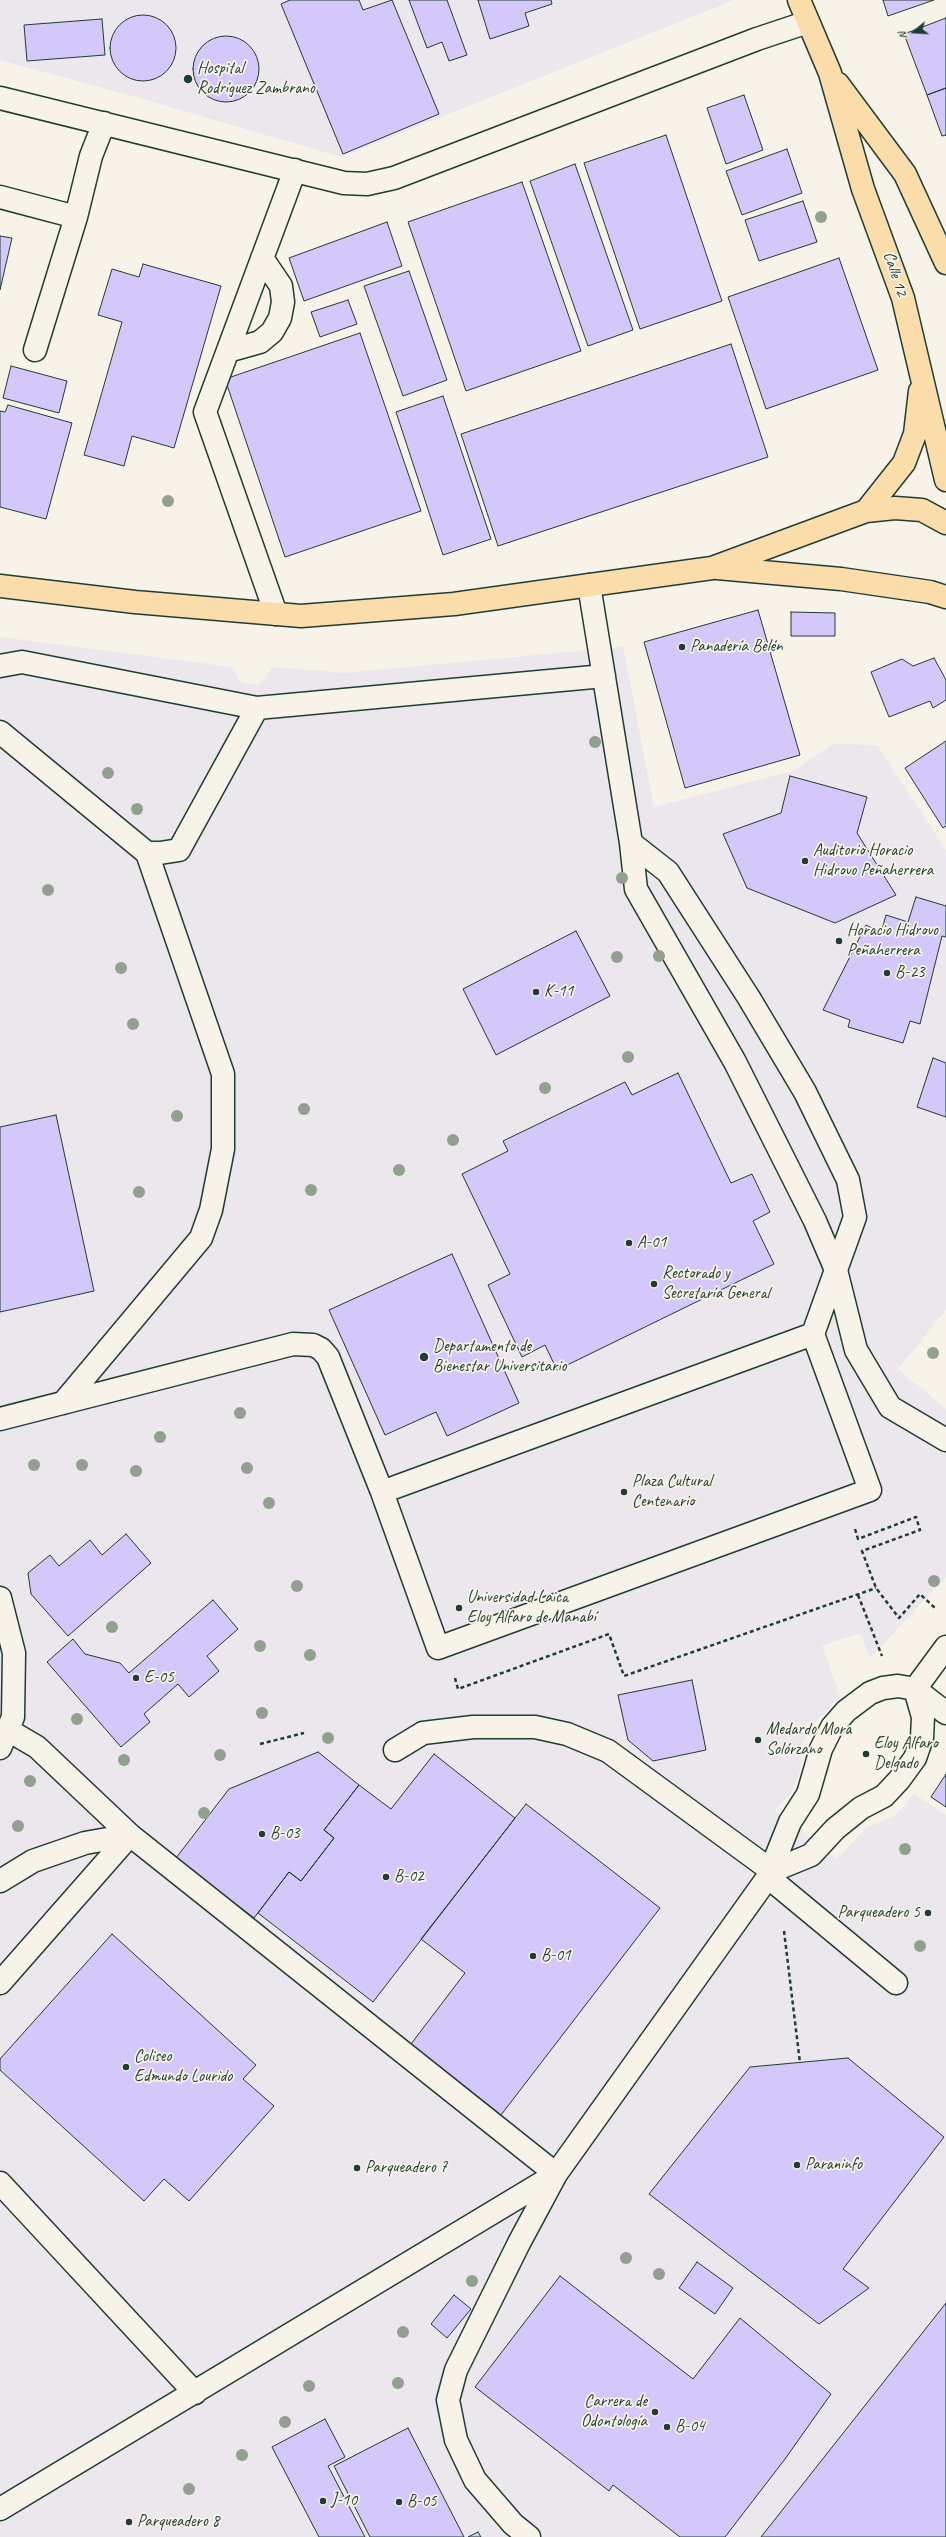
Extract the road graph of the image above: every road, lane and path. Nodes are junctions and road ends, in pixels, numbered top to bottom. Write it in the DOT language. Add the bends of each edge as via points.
graph roads {
  1 [pos="799,0"];
  2 [pos="808,22"];
  3 [pos="830,73"];
  4 [pos="0,98"];
  5 [pos="104,123"];
  6 [pos="295,170"];
  7 [pos="0,197"];
  8 [pos="76,217"];
  9 [pos="262,258"];
  10 [pos="946,264"];
  11 [pos="35,350"];
  12 [pos="228,351"];
  13 [pos="922,376"];
  14 [pos="946,480"];
  15 [pos="866,511"];
  16 [pos="946,523"];
  17 [pos="712,568"];
  18 [pos="589,585"];
  19 [pos="0,586"];
  20 [pos="946,597"];
  21 [pos="276,614"];
  22 [pos="0,666"];
  23 [pos="604,676"];
  24 [pos="257,708"];
  25 [pos="0,732"];
  26 [pos="631,843"];
  27 [pos="147,853"];
  28 [pos="836,1270"];
  29 [pos="813,1334"];
  30 [pos="63,1403"];
  31 [pos="0,1419"];
  32 [pos="946,1440"];
  33 [pos="382,1492"];
  34 [pos="854,1526"];
  35 [pos="876,1588"];
  36 [pos="858,1595"];
  37 [pos="0,1598"];
  38 [pos="935,1608"];
  39 [pos="946,1647"];
  40 [pos="884,1660"];
  41 [pos="461,1676"];
  42 [pos="915,1689"];
  43 [pos="946,1713"];
  44 [pos="304,1733"];
  45 [pos="4,1739"];
  46 [pos="260,1744"];
  47 [pos="395,1750"];
  48 [pos="130,1835"];
  49 [pos="770,1874"];
  50 [pos="0,1882"];
  51 [pos="783,1928"];
  52 [pos="0,1982"];
  53 [pos="896,1984"];
  54 [pos="800,2063"];
  55 [pos="556,2174"];
  56 [pos="0,2183"];
  57 [pos="195,2393"];
  58 [pos="0,2509"];
  59 [pos="529,2537"];
  1 -- 2 [label="main road, Calle 12"];
  2 -- 3 [label="main road, Calle 12"];
  2 -- 6 [label="street" via="757,39 394,178 367,184 344,183"];
  3 -- 10 [label="main road, Calle 12" via="905,174"];
  3 -- 13 [label="main road, Calle 12" via="863,189 903,298"];
  4 -- 5 [label="street"];
  5 -- 6 [label="street"];
  5 -- 8 [label="street" via="91,156"];
  6 -- 9 [label="street"];
  7 -- 8 [label="street"];
  8 -- 11 [label="street"];
  9 -- 12 [label="street"];
  9 -- 12 [label="street" via="281,286 283,302 280,318 272,332 260,342"];
  12 -- 21 [label="street" via="205,412"];
  13 -- 14 [label="main road, Calle 12"];
  13 -- 15 [label="main road" via="915,434 904,464"];
  15 -- 16 [label="main road" via="895,508 922,510"];
  15 -- 17 [label="main road"];
  17 -- 18 [label="main road"];
  17 -- 20 [label="main road" via="841,579 930,592"];
  18 -- 21 [label="main road" via="454,604 301,616"];
  18 -- 23 [label="street"];
  19 -- 21 [label="main road" via="135,602"];
  22 -- 24 [label="street" via="22,662"];
  23 -- 24 [label="street"];
  23 -- 26 [label="street"];
  24 -- 27 [label="street" via="179,850"];
  25 -- 27 [label="street"];
  26 -- 28 [label="street" via="636,889 735,1062 815,1221"];
  26 -- 28 [label="street" via="668,872 750,998 806,1092 845,1173 856,1218"];
  27 -- 30 [label="street" via="223,1074 224,1149 211,1210 201,1238"];
  28 -- 29 [label="street"];
  28 -- 32 [label="street" via="856,1350 890,1407"];
  29 -- 33 [label="street"];
  29 -- 33 [label="street" via="870,1490 438,1648"];
  30 -- 31 [label="street"];
  30 -- 33 [label="street" via="293,1344 312,1345 321,1349 328,1357"];
  34 -- 35 [label="path" via="858,1539 916,1517 920,1530 862,1551"];
  35 -- 36 [label="path"];
  35 -- 38 [label="path" via="899,1618 920,1594"];
  36 -- 40 [label="path"];
  36 -- 41 [label="path" via="624,1676 609,1634 458,1689 454,1678"];
  37 -- 45 [label="street" via="14,1653 13,1716"];
  39 -- 42 [label="street"];
  42 -- 43 [label="street"];
  42 -- 49 [label="street" via="898,1686 870,1693 846,1710 832,1727 821,1749 808,1794 790,1822"];
  42 -- 49 [label="street" via="923,1717 922,1738 915,1758 899,1780 884,1796 861,1808 835,1829 811,1855"];
  44 -- 46 [label="path"];
  45 -- 48 [label="street" via="37,1747"];
  47 -- 49 [label="street" via="423,1733 473,1727 535,1727 567,1734 608,1751"];
  48 -- 50 [label="street" via="85,1843 33,1861"];
  48 -- 52 [label="street"];
  48 -- 55 [label="street"];
  49 -- 53 [label="street"];
  49 -- 55 [label="street"];
  51 -- 54 [label="path"];
  55 -- 57 [label="street"];
  55 -- 59 [label="street" via="456,2370 448,2400 456,2440 475,2480 512,2524"];
  56 -- 57 [label="street"];
  57 -- 58 [label="street"];
}
